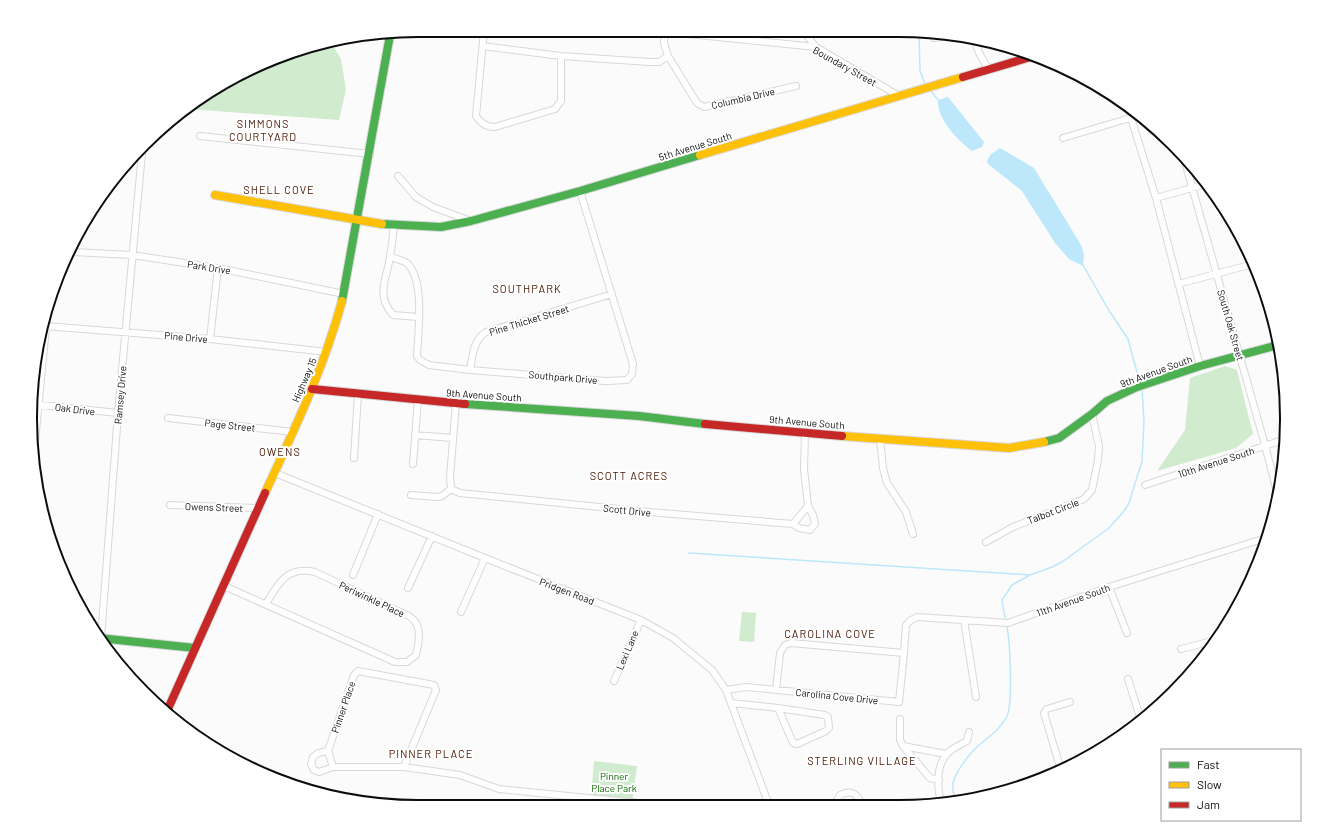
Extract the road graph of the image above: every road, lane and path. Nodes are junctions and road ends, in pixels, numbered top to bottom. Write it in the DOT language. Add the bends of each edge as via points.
graph roads {
  1 [pos="484,37"];
  2 [pos="665,37"];
  3 [pos="718,37"];
  4 [pos="808,37"];
  5 [pos="389,38"];
  6 [pos="976,45"];
  7 [pos="483,46"];
  8 [pos="816,47"];
  9 [pos="562,56"];
  10 [pos="668,56"];
  11 [pos="1025,59"];
  12 [pos="989,70"];
  13 [pos="796,86"];
  14 [pos="899,96"];
  15 [pos="1131,118"];
  16 [pos="200,136"];
  17 [pos="1063,138"];
  18 [pos="370,154"];
  19 [pos="142,157"];
  20 [pos="1187,169"];
  21 [pos="398,176"];
  22 [pos="1200,185"];
  23 [pos="1192,187"];
  24 [pos="580,191"];
  25 [pos="215,195"];
  26 [pos="1156,198"];
  27 [pos="357,220"];
  28 [pos="471,221"];
  29 [pos="394,225"];
  30 [pos="75,252"];
  31 [pos="132,256"];
  32 [pos="390,257"];
  33 [pos="1248,265"];
  34 [pos="218,268"];
  35 [pos="1216,273"];
  36 [pos="1178,284"];
  37 [pos="344,294"];
  38 [pos="612,294"];
  39 [pos="418,317"];
  40 [pos="48,326"];
  41 [pos="126,332"];
  42 [pos="210,340"];
  43 [pos="1273,346"];
  44 [pos="327,352"];
  45 [pos="42,354"];
  46 [pos="1240,355"];
  47 [pos="1200,366"];
  48 [pos="470,370"];
  49 [pos="39,379"];
  50 [pos="312,389"];
  51 [pos="358,394"];
  52 [pos="418,399"];
  53 [pos="456,403"];
  54 [pos="38,404"];
  55 [pos="118,413"];
  56 [pos="1092,414"];
  57 [pos="168,418"];
  58 [pos="293,432"];
  59 [pos="805,432"];
  60 [pos="415,435"];
  61 [pos="453,438"];
  62 [pos="880,439"];
  63 [pos="1279,441"];
  64 [pos="1265,445"];
  65 [pos="354,458"];
  66 [pos="413,464"];
  67 [pos="274,473"];
  68 [pos="1275,483"];
  69 [pos="1145,485"];
  70 [pos="451,489"];
  71 [pos="411,495"];
  72 [pos="170,505"];
  73 [pos="808,506"];
  74 [pos="258,508"];
  75 [pos="378,514"];
  76 [pos="793,524"];
  77 [pos="913,534"];
  78 [pos="432,536"];
  79 [pos="1260,540"];
  80 [pos="986,542"];
  81 [pos="485,558"];
  82 [pos="353,575"];
  83 [pos="224,586"];
  84 [pos="1109,587"];
  85 [pos="408,588"];
  86 [pos="266,604"];
  87 [pos="461,612"];
  88 [pos="641,620"];
  89 [pos="964,620"];
  90 [pos="101,629"];
  91 [pos="1127,634"];
  92 [pos="107,639"];
  93 [pos="1207,642"];
  94 [pos="195,648"];
  95 [pos="1181,649"];
  96 [pos="904,653"];
  97 [pos="1128,679"];
  98 [pos="614,681"];
  99 [pos="726,690"];
  100 [pos="776,690"];
  101 [pos="976,697"];
  102 [pos="1070,702"];
  103 [pos="731,703"];
  104 [pos="169,707"];
  105 [pos="778,708"];
  106 [pos="1140,714"];
  107 [pos="900,719"];
  108 [pos="969,732"];
  109 [pos="903,746"];
  110 [pos="328,751"];
  111 [pos="946,754"];
  112 [pos="1059,764"];
  113 [pos="333,767"];
  114 [pos="404,767"];
  115 [pos="939,780"];
  116 [pos="941,798"];
  117 [pos="609,800"];
  118 [pos="767,800"];
  119 [pos="837,800"];
  120 [pos="859,800"];
  1 -- 7 [label="street"];
  2 -- 10 [label="street, Columbia Drive"];
  3 -- 8 [label="street, Boundary Street"];
  4 -- 8 [label="street"];
  5 -- 18 [label="street, Highway 15"];
  6 -- 12 [label="street"];
  7 -- 9 [label="street"];
  7 -- 9 [label="street" via="476,116 489,127 555,109 561,101"];
  8 -- 14 [label="street, Boundary Street"];
  9 -- 10 [label="street" via="659,62"];
  10 -- 13 [label="street, Columbia Drive" via="697,103 704,107"];
  11 -- 12 [label="street, 5th Avenue South"];
  12 -- 14 [label="street, 5th Avenue South"];
  14 -- 24 [label="street, 5th Avenue South"];
  15 -- 17 [label="street"];
  15 -- 26 [label="street"];
  16 -- 18 [label="street"];
  18 -- 27 [label="street, Highway 15"];
  19 -- 31 [label="street, Ramsey Drive"];
  20 -- 23 [label="street, South Oak Street"];
  21 -- 28 [label="street" via="416,197 433,207"];
  22 -- 23 [label="street"];
  23 -- 26 [label="street"];
  23 -- 35 [label="street, South Oak Street"];
  24 -- 28 [label="street, 5th Avenue South"];
  24 -- 38 [label="street, Southpark Drive"];
  25 -- 27 [label="street, 5th Avenue South"];
  26 -- 36 [label="street"];
  27 -- 29 [label="street, 5th Avenue South"];
  27 -- 37 [label="street, Highway 15"];
  28 -- 29 [label="street, 5th Avenue South" via="441,227"];
  29 -- 32 [label="street"];
  30 -- 31 [label="street, Park Drive"];
  31 -- 34 [label="street, Park Drive"];
  31 -- 41 [label="street, Ramsey Drive"];
  32 -- 39 [label="street, Southpark Drive" via="404,261 413,273 420,299"];
  32 -- 39 [label="street" via="383,288 383,301 393,315"];
  33 -- 35 [label="street"];
  34 -- 37 [label="street, Park Drive"];
  34 -- 42 [label="street"];
  35 -- 36 [label="street"];
  35 -- 46 [label="street, South Oak Street"];
  36 -- 47 [label="street"];
  37 -- 44 [label="street, Highway 15"];
  38 -- 48 [label="street, Pine Thicket Street" via="486,332 479,337 474,347"];
  38 -- 48 [label="street, Southpark Drive" via="633,364 632,374 627,380 605,381"];
  39 -- 48 [label="street, Southpark Drive" via="417,356 420,360 429,365"];
  40 -- 41 [label="street, Pine Drive"];
  41 -- 42 [label="street, Pine Drive"];
  41 -- 55 [label="street, Ramsey Drive"];
  42 -- 44 [label="street, Pine Drive"];
  43 -- 46 [label="street, 9th Avenue South"];
  44 -- 50 [label="street, Highway 15"];
  45 -- 49 [label="street"];
  46 -- 47 [label="street, 9th Avenue South"];
  46 -- 64 [label="street, South Oak Street"];
  47 -- 56 [label="street, 9th Avenue South" via="1137,387 1107,401"];
  50 -- 51 [label="street, 9th Avenue South"];
  50 -- 58 [label="street, Highway 15"];
  51 -- 52 [label="street, 9th Avenue South"];
  51 -- 65 [label="street"];
  52 -- 53 [label="street, 9th Avenue South"];
  52 -- 60 [label="street"];
  53 -- 59 [label="street, 9th Avenue South" via="639,416"];
  53 -- 61 [label="street"];
  54 -- 55 [label="street, Oak Drive"];
  55 -- 90 [label="street, Ramsey Drive"];
  56 -- 62 [label="street, 9th Avenue South" via="1059,438 1009,448"];
  56 -- 80 [label="street, Talbot Circle" via="1099,446 1092,490 1084,499 1013,527"];
  57 -- 58 [label="street, Page Street"];
  58 -- 67 [label="street, Highway 15"];
  59 -- 62 [label="street, 9th Avenue South"];
  59 -- 73 [label="street" via="804,469"];
  60 -- 61 [label="street"];
  60 -- 66 [label="street"];
  61 -- 70 [label="street"];
  62 -- 77 [label="street" via="887,483 906,512"];
  63 -- 64 [label="street, 10th Avenue South"];
  64 -- 68 [label="street, South Oak Street"];
  64 -- 69 [label="street, 10th Avenue South"];
  67 -- 74 [label="street, Highway 15"];
  67 -- 75 [label="street, Pridgen Road"];
  70 -- 71 [label="street" via="438,497"];
  70 -- 76 [label="street, Scott Drive" via="460,493"];
  72 -- 74 [label="street, Owens Street"];
  73 -- 76 [label="street"];
  73 -- 76 [label="street, Scott Drive" via="815,524 810,530"];
  74 -- 83 [label="street, Highway 15"];
  75 -- 78 [label="street, Pridgen Road"];
  75 -- 82 [label="street"];
  78 -- 81 [label="street, Pridgen Road"];
  78 -- 85 [label="street"];
  79 -- 84 [label="street, 11th Avenue South"];
  81 -- 87 [label="street"];
  81 -- 88 [label="street, Pridgen Road"];
  83 -- 86 [label="street, Periwinkle Place"];
  83 -- 94 [label="street, Highway 15"];
  84 -- 89 [label="street, 11th Avenue South" via="1008,623"];
  84 -- 91 [label="street"];
  86 -- 86 [label="street, Periwinkle Place" via="282,579 298,570 315,572 409,616 416,623 418,631 416,656 407,662 395,662"];
  88 -- 98 [label="street, Lexi Lane"];
  88 -- 99 [label="street, Pridgen Road" via="687,649 712,670"];
  89 -- 96 [label="street, 11th Avenue South" via="917,617 911,620 906,626"];
  89 -- 101 [label="street"];
  92 -- 94 [label="street"];
  93 -- 95 [label="street"];
  94 -- 104 [label="street, Highway 15"];
  96 -- 100 [label="street" via="791,643 785,645 780,653"];
  96 -- 100 [label="street, Carolina Cove Drive" via="899,702"];
  97 -- 106 [label="street"];
  99 -- 100 [label="street, Carolina Cove Drive" via="746,687"];
  99 -- 103 [label="street, Pridgen Road"];
  102 -- 112 [label="street" via="1047,709 1044,713"];
  103 -- 105 [label="street"];
  103 -- 118 [label="street, Pridgen Road"];
  105 -- 105 [label="street" via="828,717 829,728 797,744 793,743"];
  107 -- 109 [label="street" via="900,740"];
  108 -- 111 [label="street" via="967,741"];
  109 -- 111 [label="street"];
  109 -- 115 [label="street" via="930,778"];
  110 -- 113 [label="street"];
  110 -- 113 [label="street" via="313,756 311,764 314,770 319,772"];
  110 -- 114 [label="street, Pinner Place" via="354,675 358,671 434,685 436,690"];
  111 -- 115 [label="street" via="940,765"];
  113 -- 114 [label="street"];
  114 -- 117 [label="street" via="460,775 499,789"];
  115 -- 116 [label="street"];
  119 -- 120 [label="street" via="840,795 850,792"];
}
